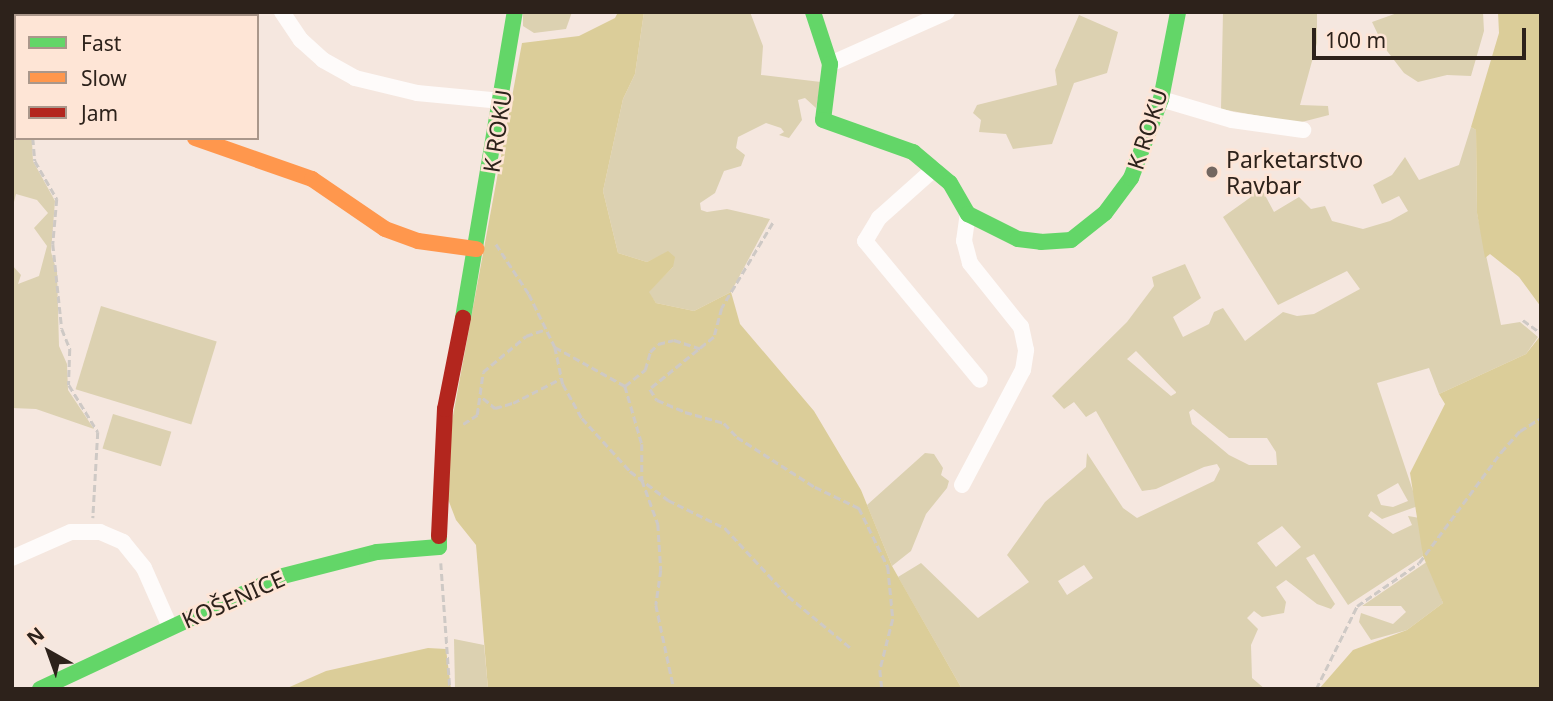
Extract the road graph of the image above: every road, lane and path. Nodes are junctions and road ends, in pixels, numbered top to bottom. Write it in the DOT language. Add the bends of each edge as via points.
graph roads {
  1 [pos="282,12"];
  2 [pos="515,12"];
  3 [pos="813,12"];
  4 [pos="947,12"];
  5 [pos="1178,12"];
  6 [pos="830,64"];
  7 [pos="1161,99"];
  8 [pos="502,101"];
  9 [pos="1303,130"];
  10 [pos="33,140"];
  11 [pos="201,140"];
  12 [pos="934,169"];
  13 [pos="968,214"];
  14 [pos="774,223"];
  15 [pos="491,238"];
  16 [pos="476,249"];
  17 [pos="1523,320"];
  18 [pos="547,329"];
  19 [pos="1541,333"];
  20 [pos="555,347"];
  21 [pos="702,349"];
  22 [pos="562,379"];
  23 [pos="980,380"];
  24 [pos="625,386"];
  25 [pos="482,398"];
  26 [pos="1541,418"];
  27 [pos="459,426"];
  28 [pos="642,480"];
  29 [pos="962,485"];
  30 [pos="92,532"];
  31 [pos="439,547"];
  32 [pos="12,558"];
  33 [pos="170,627"];
  34 [pos="852,649"];
  35 [pos="40,689"];
  36 [pos="450,689"];
  37 [pos="674,689"];
  38 [pos="882,689"];
  39 [pos="1316,689"];
  1 -- 8 [label="street" via="301,40 323,60 355,78 417,93"];
  2 -- 8 [label="street, K ROKU"];
  3 -- 6 [label="street"];
  4 -- 6 [label="street"];
  5 -- 7 [label="street, K ROKU"];
  6 -- 12 [label="street" via="823,120 913,152"];
  7 -- 9 [label="street" via="1232,120"];
  7 -- 13 [label="street, K ROKU" via="1131,178 1105,214 1071,240 1018,239"];
  8 -- 16 [label="street, K ROKU"];
  10 -- 30 [label="path" via="35,160 57,199 53,244 62,329 70,349 69,385 98,432"];
  11 -- 16 [label="street" via="312,179 385,229 418,241"];
  12 -- 13 [label="street" via="950,183"];
  12 -- 23 [label="street" via="879,218 864,241"];
  13 -- 29 [label="street" via="964,240 970,263 1021,327 1026,350 1023,370"];
  14 -- 21 [label="path" via="722,308 713,337"];
  15 -- 18 [label="path"];
  16 -- 31 [label="street, K ROKU" via="445,409"];
  17 -- 19 [label="path"];
  18 -- 20 [label="path"];
  18 -- 25 [label="path" via="526,336 494,360 483,372"];
  20 -- 22 [label="path"];
  20 -- 24 [label="path"];
  21 -- 24 [label="path" via="674,340 658,344 650,352 645,370"];
  21 -- 38 [label="path" via="650,389 657,400 724,423 737,437 815,487 859,508 888,567 893,619 880,670"];
  22 -- 25 [label="path" via="495,408"];
  22 -- 28 [label="path" via="582,418"];
  24 -- 28 [label="path" via="642,444"];
  25 -- 27 [label="path" via="477,415"];
  26 -- 39 [label="path" via="1520,431 1501,452 1419,563 1357,606"];
  28 -- 34 [label="path" via="668,500 725,528 788,596"];
  28 -- 37 [label="path" via="657,524 661,570 656,605"];
  30 -- 32 [label="street" via="71,531"];
  30 -- 33 [label="street" via="123,542 144,568"];
  31 -- 33 [label="street, KOŠENICE" via="377,552 279,576"];
  31 -- 36 [label="path" via="447,596"];
  33 -- 35 [label="street, KOŠENICE"];
}
